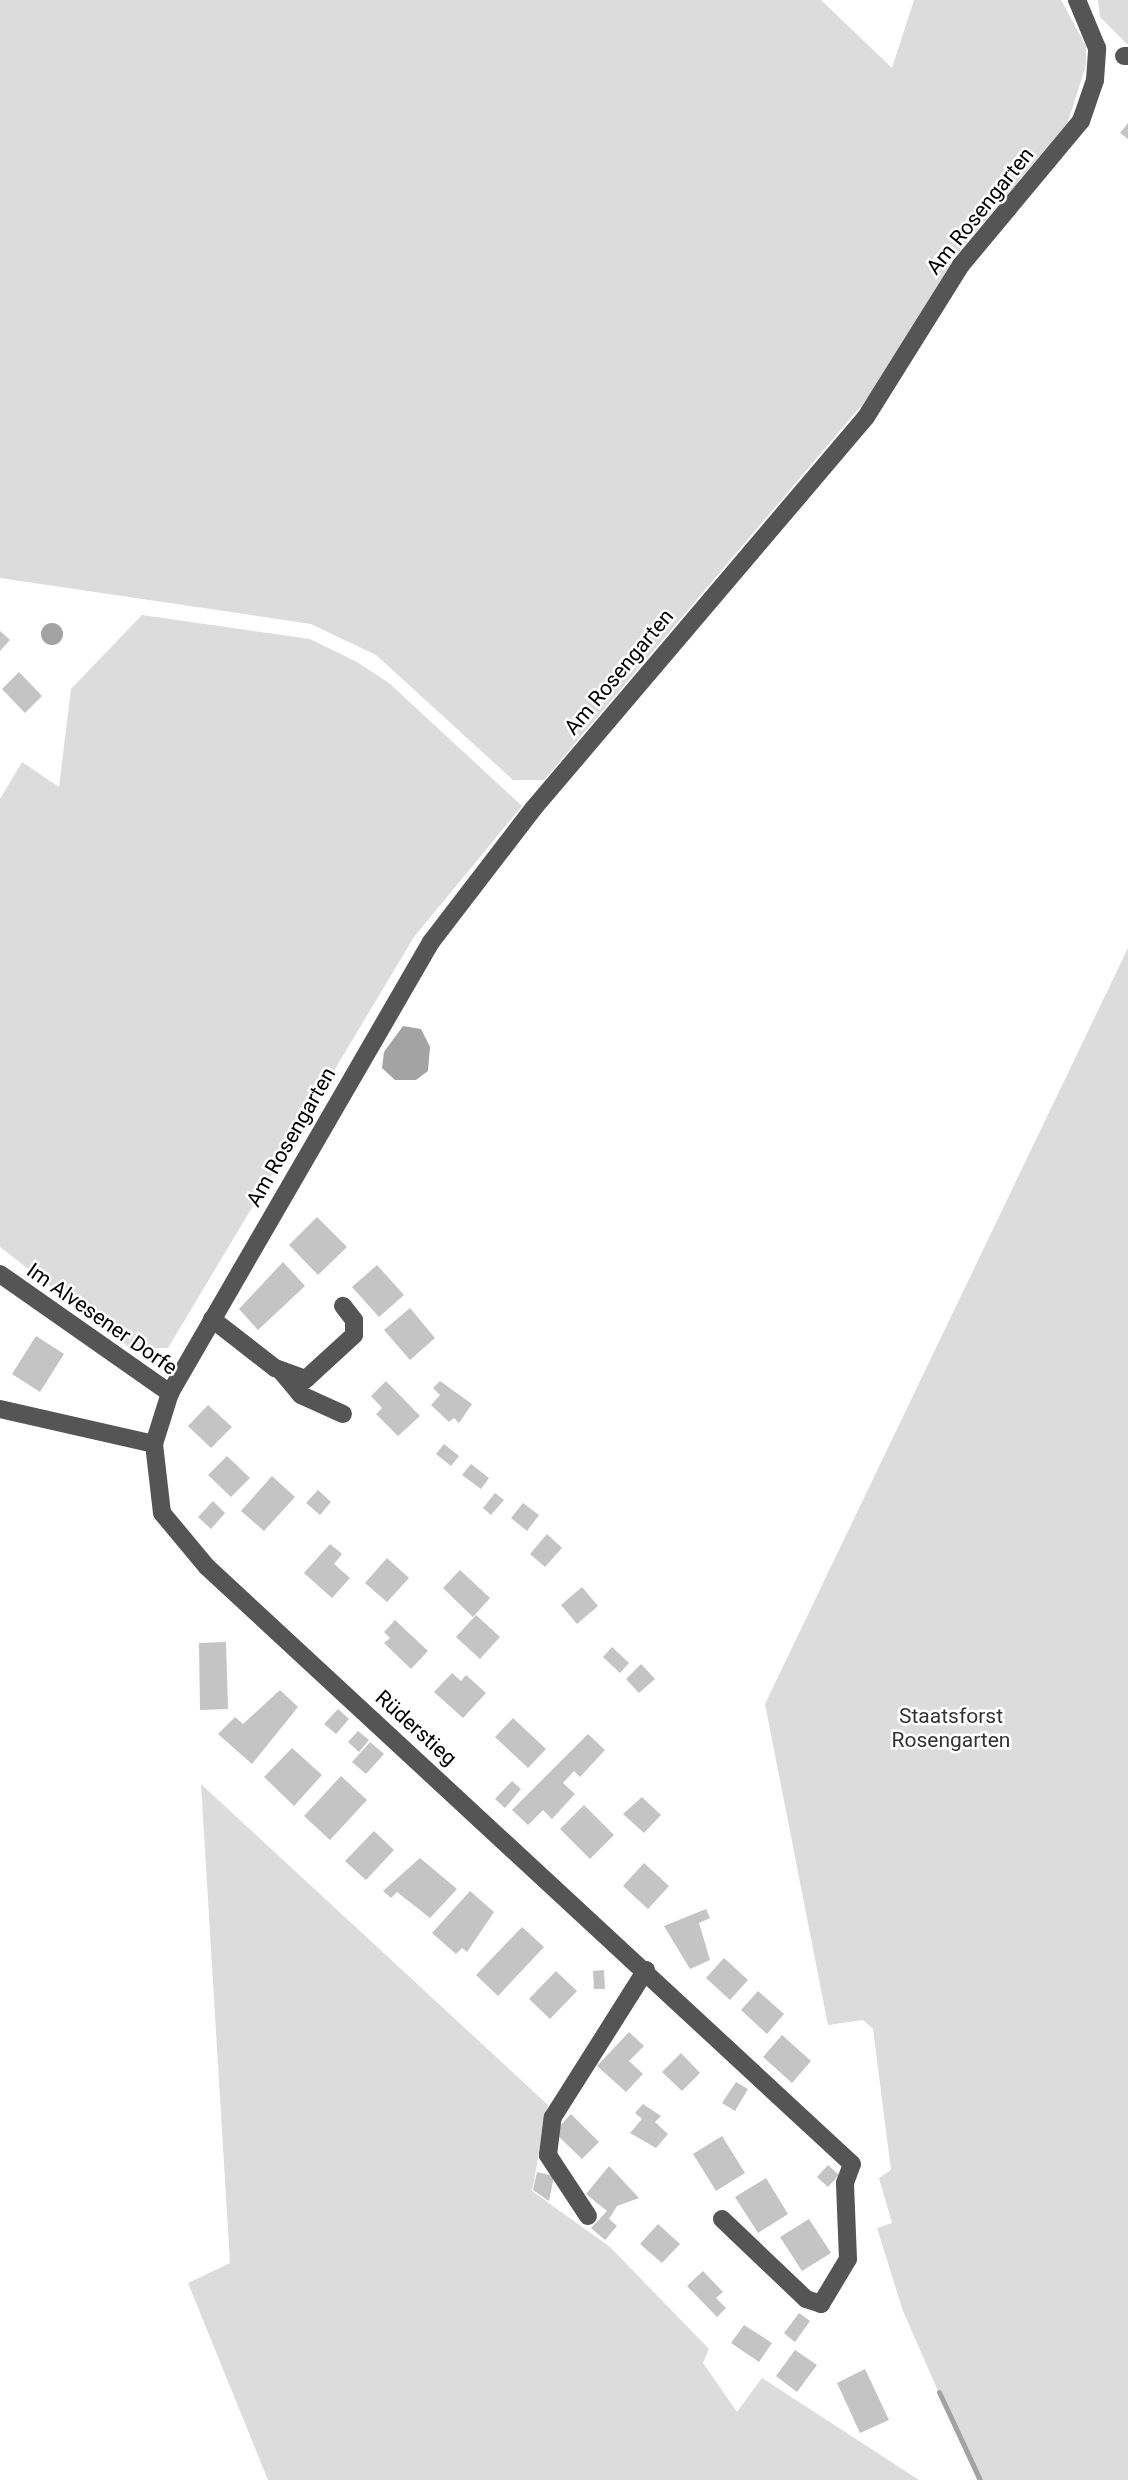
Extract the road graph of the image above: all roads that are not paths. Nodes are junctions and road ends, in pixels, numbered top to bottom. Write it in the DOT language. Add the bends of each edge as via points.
graph roads {
  1 [pos="1077,0"];
  2 [pos="0,1274"];
  3 [pos="343,1306"];
  4 [pos="212,1320"];
  5 [pos="280,1370"];
  6 [pos="170,1393"];
  7 [pos="0,1409"];
  8 [pos="343,1414"];
  9 [pos="154,1444"];
  10 [pos="646,1970"];
  11 [pos="588,2216"];
  12 [pos="722,2219"];
  1 -- 4 [label="street, Am Rosengarten" via="1097,48 1096,80 1081,121 961,265 866,417 533,809 431,942"];
  2 -- 6 [label="street, Im Alvesener Dorfe"];
  3 -- 5 [label="street" via="357,1327 351,1341 313,1378"];
  4 -- 5 [label="street"];
  4 -- 6 [label="street, Am Rosengarten"];
  5 -- 8 [label="street" via="301,1395"];
  6 -- 9 [label="street, Im Alvesener Dorfe"];
  7 -- 9 [label="street"];
  9 -- 10 [label="street, Rüderstieg" via="162,1513 207,1567"];
  10 -- 11 [label="street" via="551,2126 548,2155"];
  10 -- 12 [label="street, Rüderstieg" via="852,2164 845,2183 848,2259 821,2304 806,2299"];
}
